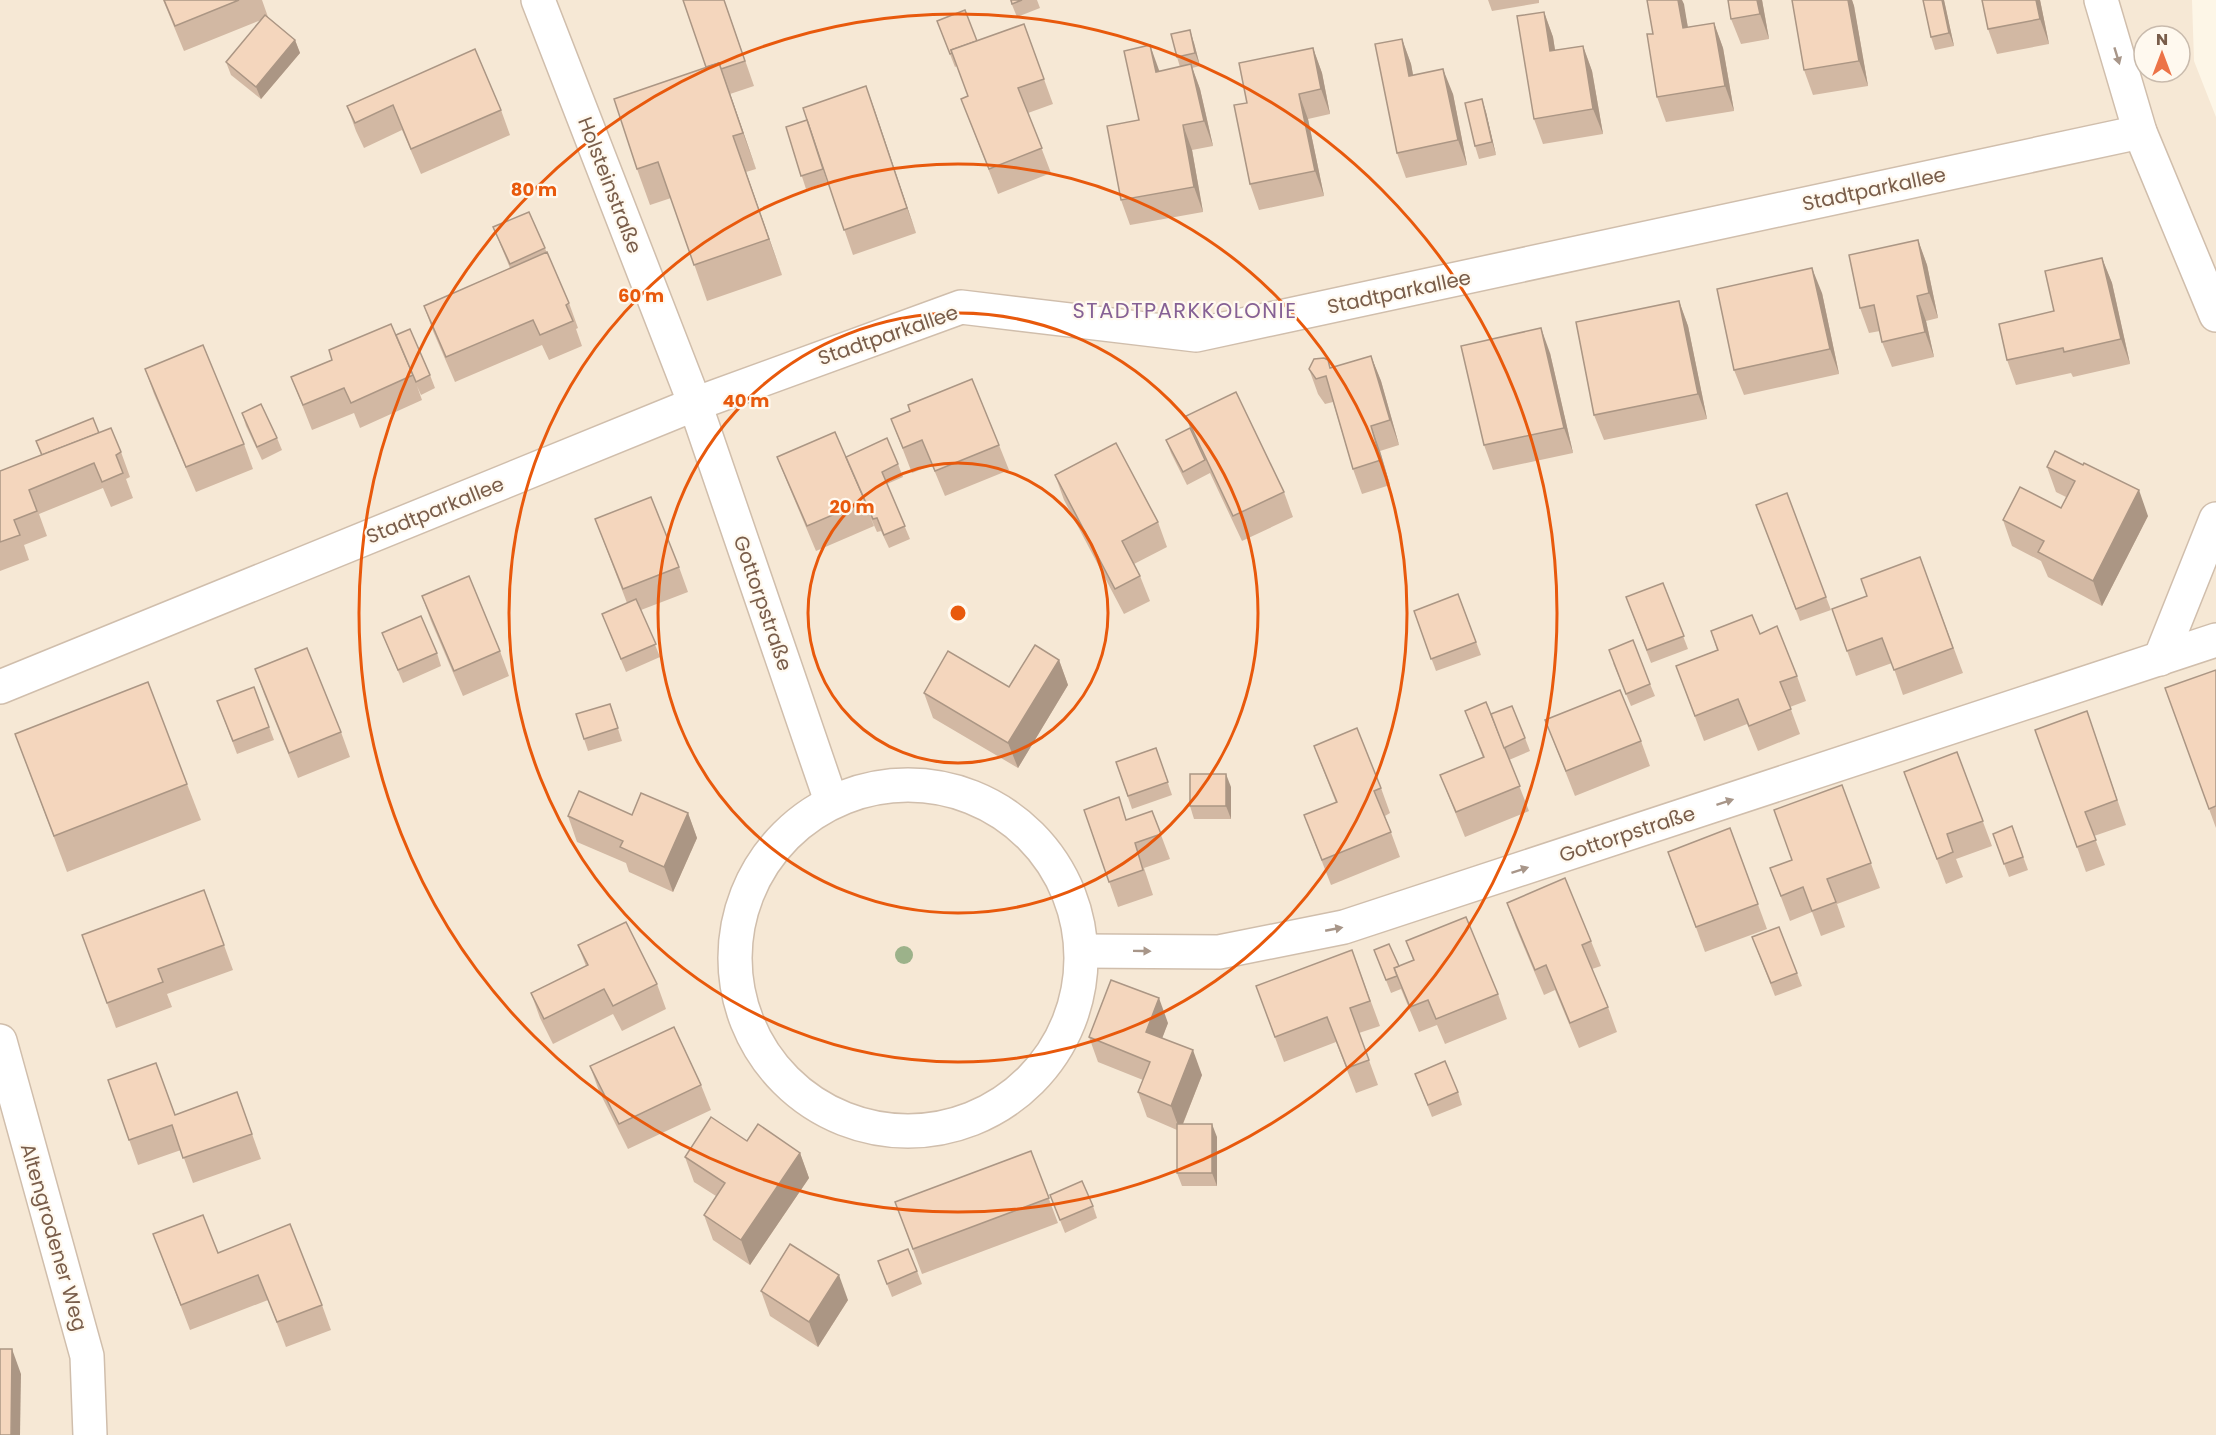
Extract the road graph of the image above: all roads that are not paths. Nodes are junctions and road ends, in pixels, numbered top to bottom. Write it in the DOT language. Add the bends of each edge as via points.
graph roads {
  1 [pos="538,0"];
  2 [pos="2101,0"];
  3 [pos="2140,132"];
  4 [pos="2216,315"];
  5 [pos="695,404"];
  6 [pos="2216,519"];
  7 [pos="2216,640"];
  8 [pos="2160,659"];
  9 [pos="0,687"];
  10 [pos="831,801"];
  11 [pos="1083,951"];
  12 [pos="0,1041"];
  13 [pos="90,1435"];
  1 -- 5 [label="street, Holsteinstraße"];
  2 -- 3 [label="street, one-way"];
  3 -- 4 [label="street"];
  3 -- 5 [label="street, Stadtparkallee" via="1196,335 961,307"];
  5 -- 9 [label="street, Stadtparkallee"];
  5 -- 10 [label="street, Gottorpstraße"];
  6 -- 8 [label="street"];
  7 -- 8 [label="street, Gottorpstraße"];
  11 -- 8 [label="street, Gottorpstraße, one-way" via="1219,952 1344,927"];
  10 -- 11 [label="street" via="898,785 944,787 998,808 1042,845 1071,895"];
  10 -- 11 [label="street" via="785,835 751,882 734,937 737,994 745,1016 758,1047 795,1092 845,1121 901,1132 958,1126 1010,1100 1051,1059 1076,1007"];
  12 -- 13 [label="street, Altengrodener Weg" via="87,1356"];
}
